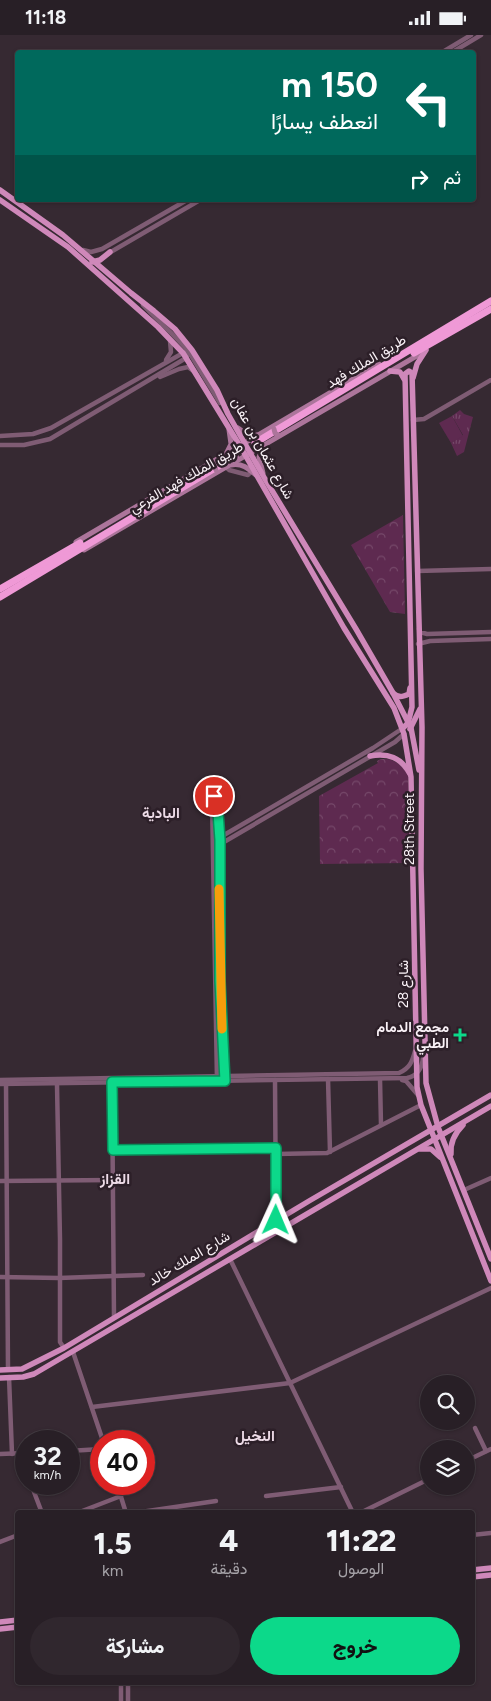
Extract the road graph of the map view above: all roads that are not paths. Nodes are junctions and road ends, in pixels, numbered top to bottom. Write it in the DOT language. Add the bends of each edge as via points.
graph roads {
  1 [pos="471,35"];
  2 [pos="481,35"];
  3 [pos="446,50"];
  4 [pos="456,50"];
  5 [pos="0,190"];
  6 [pos="0,200"];
  7 [pos="15,201"];
  8 [pos="16,202"];
  9 [pos="184,202"];
  10 [pos="197,202"];
  11 [pos="110,244"];
  12 [pos="78,247"];
  13 [pos="110,252"];
  14 [pos="81,259"];
  15 [pos="95,262"];
  16 [pos="109,274"];
  17 [pos="131,293"];
  18 [pos="491,301"];
  19 [pos="491,309"];
  20 [pos="475,319"];
  21 [pos="426,339"];
  22 [pos="170,341"];
  23 [pos="426,350"];
  24 [pos="186,354"];
  25 [pos="153,369"];
  26 [pos="390,371"];
  27 [pos="197,374"];
  28 [pos="491,380"];
  29 [pos="145,383"];
  30 [pos="409,388"];
  31 [pos="228,414"];
  32 [pos="413,419"];
  33 [pos="232,426"];
  34 [pos="275,427"];
  35 [pos="260,435"];
  36 [pos="279,435"];
  37 [pos="0,436"];
  38 [pos="267,443"];
  39 [pos="0,445"];
  40 [pos="243,445"];
  41 [pos="248,454"];
  42 [pos="224,455"];
  43 [pos="216,468"];
  44 [pos="254,474"];
  45 [pos="265,479"];
  46 [pos="52,558"];
  47 [pos="62,561"];
  48 [pos="491,569"];
  49 [pos="417,571"];
  50 [pos="0,589"];
  51 [pos="0,597"];
  52 [pos="418,627"];
  53 [pos="491,632"];
  54 [pos="433,634"];
  55 [pos="491,639"];
  56 [pos="430,641"];
  57 [pos="418,644"];
  58 [pos="412,684"];
  59 [pos="392,693"];
  60 [pos="421,704"];
  61 [pos="409,725"];
  62 [pos="403,731"];
  63 [pos="370,756"];
  64 [pos="411,777"];
  65 [pos="421,781"];
  66 [pos="220,840"];
  67 [pos="424,1049"];
  68 [pos="416,1050"];
  69 [pos="418,1072"];
  70 [pos="225,1078"];
  71 [pos="396,1078"];
  72 [pos="217,1079"];
  73 [pos="328,1079"];
  74 [pos="380,1079"];
  75 [pos="0,1080"];
  76 [pos="15,1080"];
  77 [pos="275,1080"];
  78 [pos="112,1082"];
  79 [pos="0,1084"];
  80 [pos="6,1084"];
  81 [pos="57,1085"];
  82 [pos="491,1095"];
  83 [pos="419,1097"];
  84 [pos="421,1105"];
  85 [pos="491,1106"];
  86 [pos="432,1111"];
  87 [pos="451,1118"];
  88 [pos="427,1120"];
  89 [pos="468,1120"];
  90 [pos="381,1125"];
  91 [pos="438,1127"];
  92 [pos="430,1130"];
  93 [pos="422,1135"];
  94 [pos="441,1136"];
  95 [pos="434,1139"];
  96 [pos="276,1148"];
  97 [pos="113,1150"];
  98 [pos="416,1150"];
  99 [pos="330,1152"];
  100 [pos="276,1154"];
  101 [pos="443,1161"];
  102 [pos="451,1161"];
  103 [pos="491,1179"];
  104 [pos="58,1180"];
  105 [pos="113,1180"];
  106 [pos="0,1181"];
  107 [pos="7,1181"];
  108 [pos="464,1190"];
  109 [pos="276,1220"];
  110 [pos="230,1259"];
  111 [pos="491,1259"];
  112 [pos="142,1275"];
  113 [pos="115,1276"];
  114 [pos="0,1277"];
  115 [pos="8,1277"];
  116 [pos="60,1278"];
  117 [pos="491,1281"];
  118 [pos="491,1288"];
  119 [pos="114,1317"];
  120 [pos="64,1348"];
  121 [pos="73,1351"];
  122 [pos="0,1369"];
  123 [pos="8,1369"];
  124 [pos="0,1377"];
  125 [pos="9,1377"];
  126 [pos="290,1383"];
  127 [pos="92,1407"];
  128 [pos="475,1428"];
  129 [pos="99,1430"];
  130 [pos="488,1450"];
  131 [pos="0,1454"];
  132 [pos="12,1454"];
  133 [pos="15,1454"];
  134 [pos="475,1456"];
  135 [pos="420,1483"];
  136 [pos="341,1487"];
  137 [pos="36,1495"];
  138 [pos="121,1496"];
  139 [pos="266,1496"];
  140 [pos="216,1501"];
  141 [pos="41,1510"];
  142 [pos="85,1510"];
  143 [pos="125,1510"];
  144 [pos="154,1510"];
  145 [pos="352,1510"];
  146 [pos="366,1510"];
  147 [pos="491,1533"];
  148 [pos="475,1535"];
  149 [pos="15,1536"];
  150 [pos="0,1541"];
  151 [pos="491,1568"];
  152 [pos="475,1570"];
  153 [pos="491,1575"];
  154 [pos="475,1577"];
  155 [pos="0,1615"];
  156 [pos="15,1621"];
  157 [pos="1,1622"];
  158 [pos="15,1627"];
  159 [pos="0,1629"];
  160 [pos="121,1685"];
  161 [pos="128,1685"];
  162 [pos="121,1701"];
  163 [pos="128,1701"];
  1 -- 3 [label="street"];
  2 -- 4 [label="street"];
  5 -- 7 [label="main road, شارع عثمان بن عفان"];
  6 -- 14 [label="main road, شارع عثمان بن عفان"];
  8 -- 12 [label="main road, شارع عثمان بن عفان"];
  9 -- 11 [label="street"];
  10 -- 13 [label="street"];
  11 -- 12 [label="street" via="91,253"];
  11 -- 13 [label="street" via="96,257"];
  12 -- 15 [label="main road, شارع عثمان بن عفان"];
  13 -- 15 [label="main road"];
  13 -- 16 [label="street" via="102,262"];
  14 -- 15 [label="main road"];
  14 -- 24 [label="main road, شارع عثمان بن عفان"];
  15 -- 16 [label="main road, شارع عثمان بن عفان"];
  16 -- 17 [label="main road, شارع عثمان بن عفان"];
  17 -- 24 [label="street" via="169,329"];
  17 -- 31 [label="main road, شارع عثمان بن عفان" via="175,329 188,344"];
  18 -- 21 [label="highway, طريق الملك فهد"];
  19 -- 20 [label="highway, طريق الملك فهد"];
  20 -- 21 [label="highway, طريق الملك فهد" via="255,444"];
  20 -- 23 [label="main road, طريق الملك فهد الفرعي"];
  21 -- 34 [label="main road, طريق الملك فهد الفرعي"];
  22 -- 25 [label="street" via="169,357"];
  23 -- 26 [label="main road, طريق الملك فهد الفرعي"];
  23 -- 30 [label="main road" via="416,364"];
  24 -- 25 [label="street"];
  24 -- 27 [label="main road, شارع عثمان بن عفان"];
  24 -- 29 [label="street"];
  24 -- 31 [label="street"];
  25 -- 37 [label="street" via="52,428 33,434"];
  26 -- 30 [label="main road" via="402,373"];
  26 -- 36 [label="main road, طريق الملك فهد الفرعي"];
  27 -- 29 [label="street" via="188,367"];
  27 -- 33 [label="main road, شارع عثمان بن عفان"];
  28 -- 32 [label="street" via="424,419"];
  29 -- 39 [label="street" via="50,439 24,445"];
  30 -- 32 [label="main road, 28th Street"];
  30 -- 58 [label="main road"];
  31 -- 33 [label="main road, شارع عثمان بن عفان"];
  32 -- 49 [label="main road, 28th Street"];
  33 -- 35 [label="main road" via="248,435"];
  33 -- 40 [label="main road, شارع عثمان بن عفان"];
  33 -- 42 [label="main road" via="230,449"];
  34 -- 35 [label="main road, طريق الملك فهد الفرعي"];
  34 -- 36 [label="main road, bridge" via="275,433"];
  35 -- 40 [label="main road, طريق الملك فهد الفرعي"];
  36 -- 38 [label="main road, طريق الملك فهد الفرعي"];
  38 -- 41 [label="main road, طريق الملك فهد الفرعي"];
  38 -- 45 [label="main road" via="259,457"];
  40 -- 41 [label="main road, شارع عثمان بن عفان"];
  40 -- 42 [label="main road, طريق الملك فهد الفرعي"];
  41 -- 43 [label="main road, طريق الملك فهد الفرعي"];
  41 -- 44 [label="main road, شارع عثمان بن عفان"];
  41 -- 45 [label="main road, شارع عثمان بن عفان"];
  42 -- 43 [label="main road, طريق الملك فهد الفرعي"];
  43 -- 44 [label="main road" via="242,464"];
  43 -- 46 [label="main road, طريق الملك فهد الفرعي"];
  43 -- 47 [label="main road, طريق الملك فهد الفرعي"];
  44 -- 62 [label="main road, شارع عثمان بن عفان" via="394,708"];
  45 -- 59 [label="main road, شارع عثمان بن عفان"];
  46 -- 47 [label="highway" via="235,455"];
  46 -- 50 [label="highway"];
  47 -- 51 [label="highway"];
  48 -- 49 [label="street"];
  49 -- 52 [label="main road, 28th Street"];
  52 -- 54 [label="street" via="420,632"];
  52 -- 57 [label="main road, 28th Street"];
  53 -- 54 [label="street"];
  54 -- 56 [label="street"];
  55 -- 56 [label="street"];
  56 -- 57 [label="street"];
  57 -- 60 [label="main road, 28th Street"];
  58 -- 59 [label="main road" via="409,694 403,697"];
  58 -- 61 [label="main road"];
  59 -- 61 [label="main road, شارع عثمان بن عفان"];
  60 -- 61 [label="main road"];
  60 -- 65 [label="main road, 28th Street"];
  61 -- 62 [label="main road"];
  61 -- 65 [label="main road, شارع عثمان بن عفان"];
  62 -- 63 [label="street" via="395,742"];
  62 -- 64 [label="main road, شارع 28"];
  62 -- 66 [label="street"];
  63 -- 64 [label="main road" via="389,755 399,760"];
  63 -- 66 [label="street" via="224,842"];
  64 -- 68 [label="main road, شارع 28"];
  65 -- 67 [label="main road, 28th Street"];
  66 -- 70 [label="street" via="220,981"];
  66 -- 72 [label="street" via="217,798 214,796"];
  67 -- 69 [label="street"];
  67 -- 86 [label="main road, 28th Street"];
  68 -- 69 [label="main road, شارع 28"];
  68 -- 70 [label="street" via="408,1069 399,1073"];
  69 -- 71 [label="street" via="413,1077"];
  69 -- 83 [label="main road, شارع 28"];
  70 -- 72 [label="street"];
  70 -- 77 [label="street"];
  71 -- 74 [label="street"];
  71 -- 83 [label="street" via="406,1081"];
  72 -- 76 [label="street"];
  72 -- 78 [label="street"];
  73 -- 74 [label="street"];
  73 -- 77 [label="street"];
  73 -- 99 [label="street"];
  74 -- 90 [label="street"];
  75 -- 76 [label="street"];
  76 -- 80 [label="street"];
  77 -- 96 [label="street"];
  78 -- 81 [label="street"];
  78 -- 97 [label="street"];
  79 -- 80 [label="street"];
  80 -- 81 [label="street"];
  80 -- 107 [label="street"];
  81 -- 104 [label="street"];
  82 -- 87 [label="main road, شارع الملك خالد"];
  83 -- 84 [label="main road, شارع 28"];
  84 -- 88 [label="main road, شارع 28"];
  84 -- 90 [label="street"];
  85 -- 89 [label="main road, شارع الملك خالد"];
  86 -- 87 [label="main road" via="444,1119"];
  86 -- 91 [label="main road, 28th Street"];
  87 -- 91 [label="main road, شارع الملك خالد"];
  88 -- 92 [label="main road, شارع 28"];
  88 -- 93 [label="main road" via="426,1132"];
  89 -- 94 [label="main road, شارع الملك خالد"];
  89 -- 102 [label="main road" via="452,1142"];
  90 -- 99 [label="street"];
  91 -- 92 [label="main road, شارع الملك خالد"];
  91 -- 94 [label="main road, 28th Street"];
  92 -- 93 [label="main road, شارع الملك خالد"];
  92 -- 95 [label="main road, شارع 28"];
  93 -- 109 [label="main road, شارع الملك خالد"];
  94 -- 95 [label="main road, شارع الملك خالد"];
  94 -- 102 [label="main road, 28th Street"];
  95 -- 98 [label="main road, شارع الملك خالد"];
  95 -- 101 [label="main road, شارع 28"];
  96 -- 97 [label="street"];
  96 -- 100 [label="street"];
  97 -- 105 [label="street"];
  98 -- 101 [label="main road" via="431,1149"];
  98 -- 110 [label="main road, شارع الملك خالد"];
  99 -- 100 [label="street"];
  100 -- 109 [label="street"];
  101 -- 117 [label="main road, شارع 28"];
  102 -- 108 [label="main road, 28th Street"];
  103 -- 108 [label="street"];
  104 -- 105 [label="street"];
  104 -- 107 [label="street"];
  104 -- 116 [label="street"];
  105 -- 113 [label="street"];
  106 -- 107 [label="street"];
  107 -- 115 [label="street"];
  108 -- 111 [label="main road, 28th Street"];
  109 -- 119 [label="main road, شارع الملك خالد"];
  110 -- 121 [label="main road, شارع الملك خالد"];
  110 -- 126 [label="street"];
  112 -- 113 [label="street"];
  113 -- 116 [label="street"];
  113 -- 119 [label="street"];
  114 -- 115 [label="street"];
  115 -- 116 [label="street"];
  115 -- 123 [label="street"];
  116 -- 120 [label="street" via="60,1342"];
  118 -- 126 [label="street"];
  119 -- 120 [label="main road, شارع الملك خالد"];
  120 -- 123 [label="main road, شارع الملك خالد" via="30,1366"];
  121 -- 125 [label="main road, شارع الملك خالد" via="34,1374"];
  121 -- 127 [label="street"];
  122 -- 123 [label="main road, شارع الملك خالد"];
  124 -- 125 [label="main road, شارع الملك خالد"];
  125 -- 132 [label="street"];
  126 -- 127 [label="street"];
  126 -- 136 [label="street"];
  127 -- 129 [label="street"];
  128 -- 130 [label="street"];
  130 -- 134 [label="street"];
  131 -- 132 [label="street"];
  132 -- 133 [label="street"];
  135 -- 146 [label="street"];
  136 -- 139 [label="street"];
  136 -- 145 [label="street"];
  137 -- 141 [label="street"];
  138 -- 142 [label="street"];
  138 -- 143 [label="street"];
  140 -- 144 [label="street"];
  147 -- 148 [label="street"];
  149 -- 150 [label="street"];
  151 -- 152 [label="main road"];
  153 -- 154 [label="main road"];
  155 -- 157 [label="street"];
  156 -- 157 [label="main road"];
  158 -- 159 [label="main road"];
  160 -- 162 [label="street"];
  161 -- 163 [label="street"];
}
